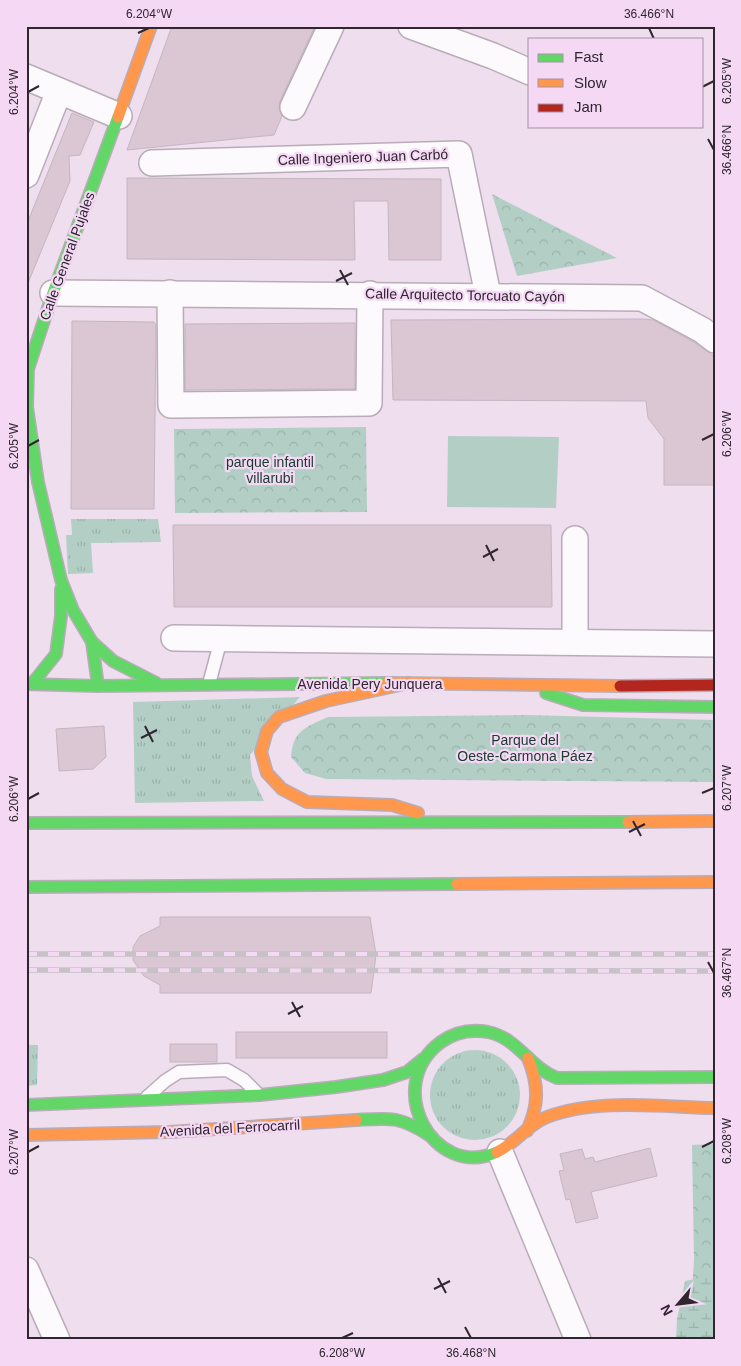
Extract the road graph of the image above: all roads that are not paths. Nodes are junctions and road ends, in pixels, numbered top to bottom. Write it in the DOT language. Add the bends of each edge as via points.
graph roads {
  1 [pos="151,26"];
  2 [pos="331,26"];
  3 [pos="411,26"];
  4 [pos="528,71"];
  5 [pos="26,77"];
  6 [pos="59,91"];
  7 [pos="293,107"];
  8 [pos="119,116"];
  9 [pos="152,163"];
  10 [pos="26,175"];
  11 [pos="53,293"];
  12 [pos="170,294"];
  13 [pos="370,294"];
  14 [pos="488,296"];
  15 [pos="715,340"];
  16 [pos="27,368"];
  17 [pos="27,407"];
  18 [pos="575,539"];
  19 [pos="61,580"];
  20 [pos="61,616"];
  21 [pos="174,638"];
  22 [pos="220,639"];
  23 [pos="92,642"];
  24 [pos="575,642"];
  25 [pos="715,644"];
  26 [pos="69,648"];
  27 [pos="409,683"];
  28 [pos="29,684"];
  29 [pos="158,684"];
  30 [pos="210,684"];
  31 [pos="715,685"];
  32 [pos="98,686"];
  33 [pos="526,686"];
  34 [pos="715,707"];
  35 [pos="715,821"];
  36 [pos="26,823"];
  37 [pos="450,824"];
  38 [pos="715,882"];
  39 [pos="26,887"];
  40 [pos="528,1058"];
  41 [pos="423,1059"];
  42 [pos="715,1078"];
  43 [pos="260,1095"];
  44 [pos="142,1101"];
  45 [pos="26,1105"];
  46 [pos="715,1108"];
  47 [pos="527,1130"];
  48 [pos="26,1135"];
  49 [pos="429,1135"];
  50 [pos="500,1152"];
  51 [pos="26,1270"];
  52 [pos="57,1340"];
  53 [pos="578,1340"];
  1 -- 8 [label="main road, Calle General Pujales"];
  2 -- 7 [label="street"];
  3 -- 4 [label="street"];
  5 -- 6 [label="street"];
  6 -- 8 [label="street"];
  6 -- 10 [label="street"];
  8 -- 11 [label="main road, Calle General Pujales"];
  9 -- 14 [label="street, Calle Ingeniero Juan Carbó" via="459,154"];
  11 -- 12 [label="street, Calle Arquitecto Torcuato Cayón"];
  11 -- 16 [label="main road, Calle General Pujales"];
  12 -- 13 [label="street, Calle Arquitecto Torcuato Cayón"];
  12 -- 13 [label="street" via="171,405 369,403"];
  13 -- 14 [label="street, Calle Arquitecto Torcuato Cayón"];
  14 -- 15 [label="street, Calle Arquitecto Torcuato Cayón" via="642,298"];
  16 -- 17 [label="main road, Calle General Pujales"];
  17 -- 19 [label="main road, Calle General Pujales" via="38,482"];
  18 -- 24 [label="street"];
  19 -- 20 [label="main road"];
  19 -- 23 [label="main road" via="73,610"];
  20 -- 26 [label="main road"];
  20 -- 28 [label="main road" via="56,654"];
  21 -- 22 [label="street"];
  22 -- 24 [label="street"];
  22 -- 30 [label="lane"];
  23 -- 29 [label="main road" via="113,661"];
  23 -- 32 [label="main road"];
  24 -- 25 [label="street"];
  27 -- 30 [label="main road, Avenida Pery Junquera"];
  27 -- 33 [label="main road, Avenida Pery Junquera"];
  27 -- 37 [label="main road" via="326,701 279,717 267,731 262,752 267,773 282,789 307,802 392,805"];
  28 -- 32 [label="main road, Avenida Pery Junquera" via="74,681"];
  29 -- 30 [label="main road, Avenida Pery Junquera"];
  29 -- 32 [label="main road, Avenida Pery Junquera"];
  31 -- 33 [label="main road, Avenida Pery Junquera"];
  33 -- 34 [label="main road" via="582,705"];
  35 -- 37 [label="main road"];
  36 -- 37 [label="main road"];
  38 -- 39 [label="main road"];
  40 -- 41 [label="main road" via="513,1043 496,1034 475,1030 455,1034 437,1044"];
  40 -- 42 [label="main road" via="540,1070 557,1078"];
  40 -- 47 [label="main road" via="536,1076 539,1096 535,1115"];
  41 -- 43 [label="main road" via="407,1072 383,1080"];
  41 -- 49 [label="main road" via="413,1091 418,1119"];
  43 -- 44 [label="main road"];
  43 -- 44 [label="lane" via="227,1070 179,1072"];
  44 -- 45 [label="main road"];
  46 -- 47 [label="main road" via="590,1108 546,1117"];
  47 -- 50 [label="main road"];
  48 -- 49 [label="main road, Avenida del Ferrocarril" via="169,1132 393,1118 409,1122"];
  49 -- 50 [label="main road" via="462,1155"];
  50 -- 53 [label="street"];
  51 -- 52 [label="street"];
}
